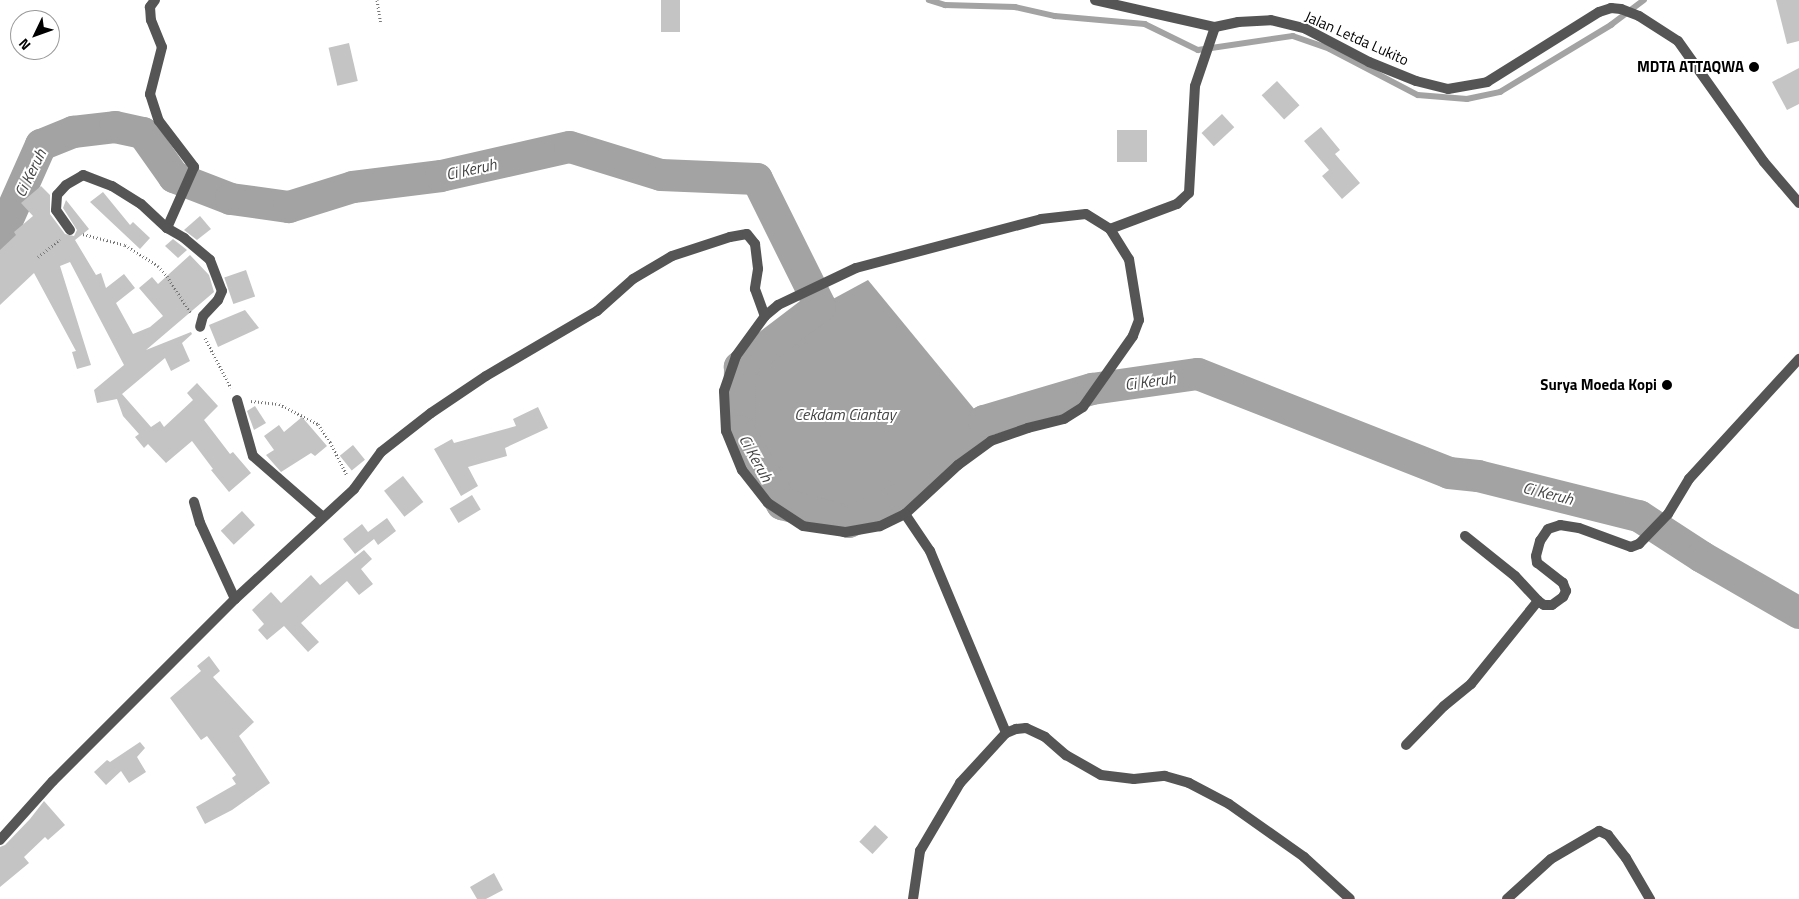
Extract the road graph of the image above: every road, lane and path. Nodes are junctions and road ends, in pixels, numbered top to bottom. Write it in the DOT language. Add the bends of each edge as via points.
graph roads {
  1 [pos="155,0"];
  2 [pos="377,0"];
  3 [pos="1095,0"];
  4 [pos="381,24"];
  5 [pos="1214,31"];
  6 [pos="1799,203"];
  7 [pos="167,228"];
  8 [pos="1110,229"];
  9 [pos="70,230"];
  10 [pos="765,316"];
  11 [pos="200,327"];
  12 [pos="1799,359"];
  13 [pos="237,400"];
  14 [pos="194,502"];
  15 [pos="905,514"];
  16 [pos="322,517"];
  17 [pos="1465,536"];
  18 [pos="235,599"];
  19 [pos="1538,601"];
  20 [pos="1006,734"];
  21 [pos="1406,745"];
  22 [pos="0,840"];
  23 [pos="913,899"];
  24 [pos="1350,899"];
  25 [pos="1507,899"];
  26 [pos="1650,899"];
  1 -- 7 [label="street" via="150,7 162,47 150,94 160,121 194,167"];
  2 -- 4 [label="path"];
  3 -- 5 [label="street, Jalan Letda Lukito"];
  5 -- 6 [label="street, Jalan Letda Lukito" via="1238,22 1271,20 1306,29 1369,62 1416,81 1448,89 1488,82 1599,12 1621,8 1678,41 1764,162"];
  5 -- 8 [label="street" via="1195,86 1189,193 1177,204"];
  7 -- 9 [label="street" via="141,204 112,186 83,175 66,184 57,195 56,210"];
  7 -- 11 [label="street" via="210,260 219,279 222,290 218,300 203,316"];
  8 -- 10 [label="street" via="1086,214 1042,219 856,268 778,305"];
  8 -- 15 [label="street" via="1129,259 1139,320 1133,336 1091,398 1064,419 991,441 958,465"];
  10 -- 15 [label="street" via="736,356 724,391 726,431 742,470 768,503 803,526 845,532 880,526"];
  10 -- 16 [label="street" via="755,289 758,269 755,244 747,234 672,256 633,279 588,316 486,376 431,413 381,452 354,489"];
  12 -- 19 [label="street" via="1689,479 1668,514 1640,544 1631,546 1579,528 1560,525 1548,529 1540,540 1537,563 1563,583 1566,591 1552,605"];
  13 -- 16 [label="street" via="254,456"];
  14 -- 18 [label="street" via="200,523"];
  15 -- 20 [label="street" via="930,551"];
  16 -- 18 [label="street"];
  17 -- 19 [label="street" via="1515,576"];
  18 -- 22 [label="street" via="53,781"];
  19 -- 21 [label="street" via="1471,684"];
  20 -- 23 [label="street" via="960,782 920,851"];
  20 -- 24 [label="street" via="1026,728 1045,736 1066,755 1102,775 1134,780 1165,776 1189,783 1229,804 1304,857"];
  25 -- 26 [label="street" via="1551,859 1599,831 1608,835 1626,858"];
}
